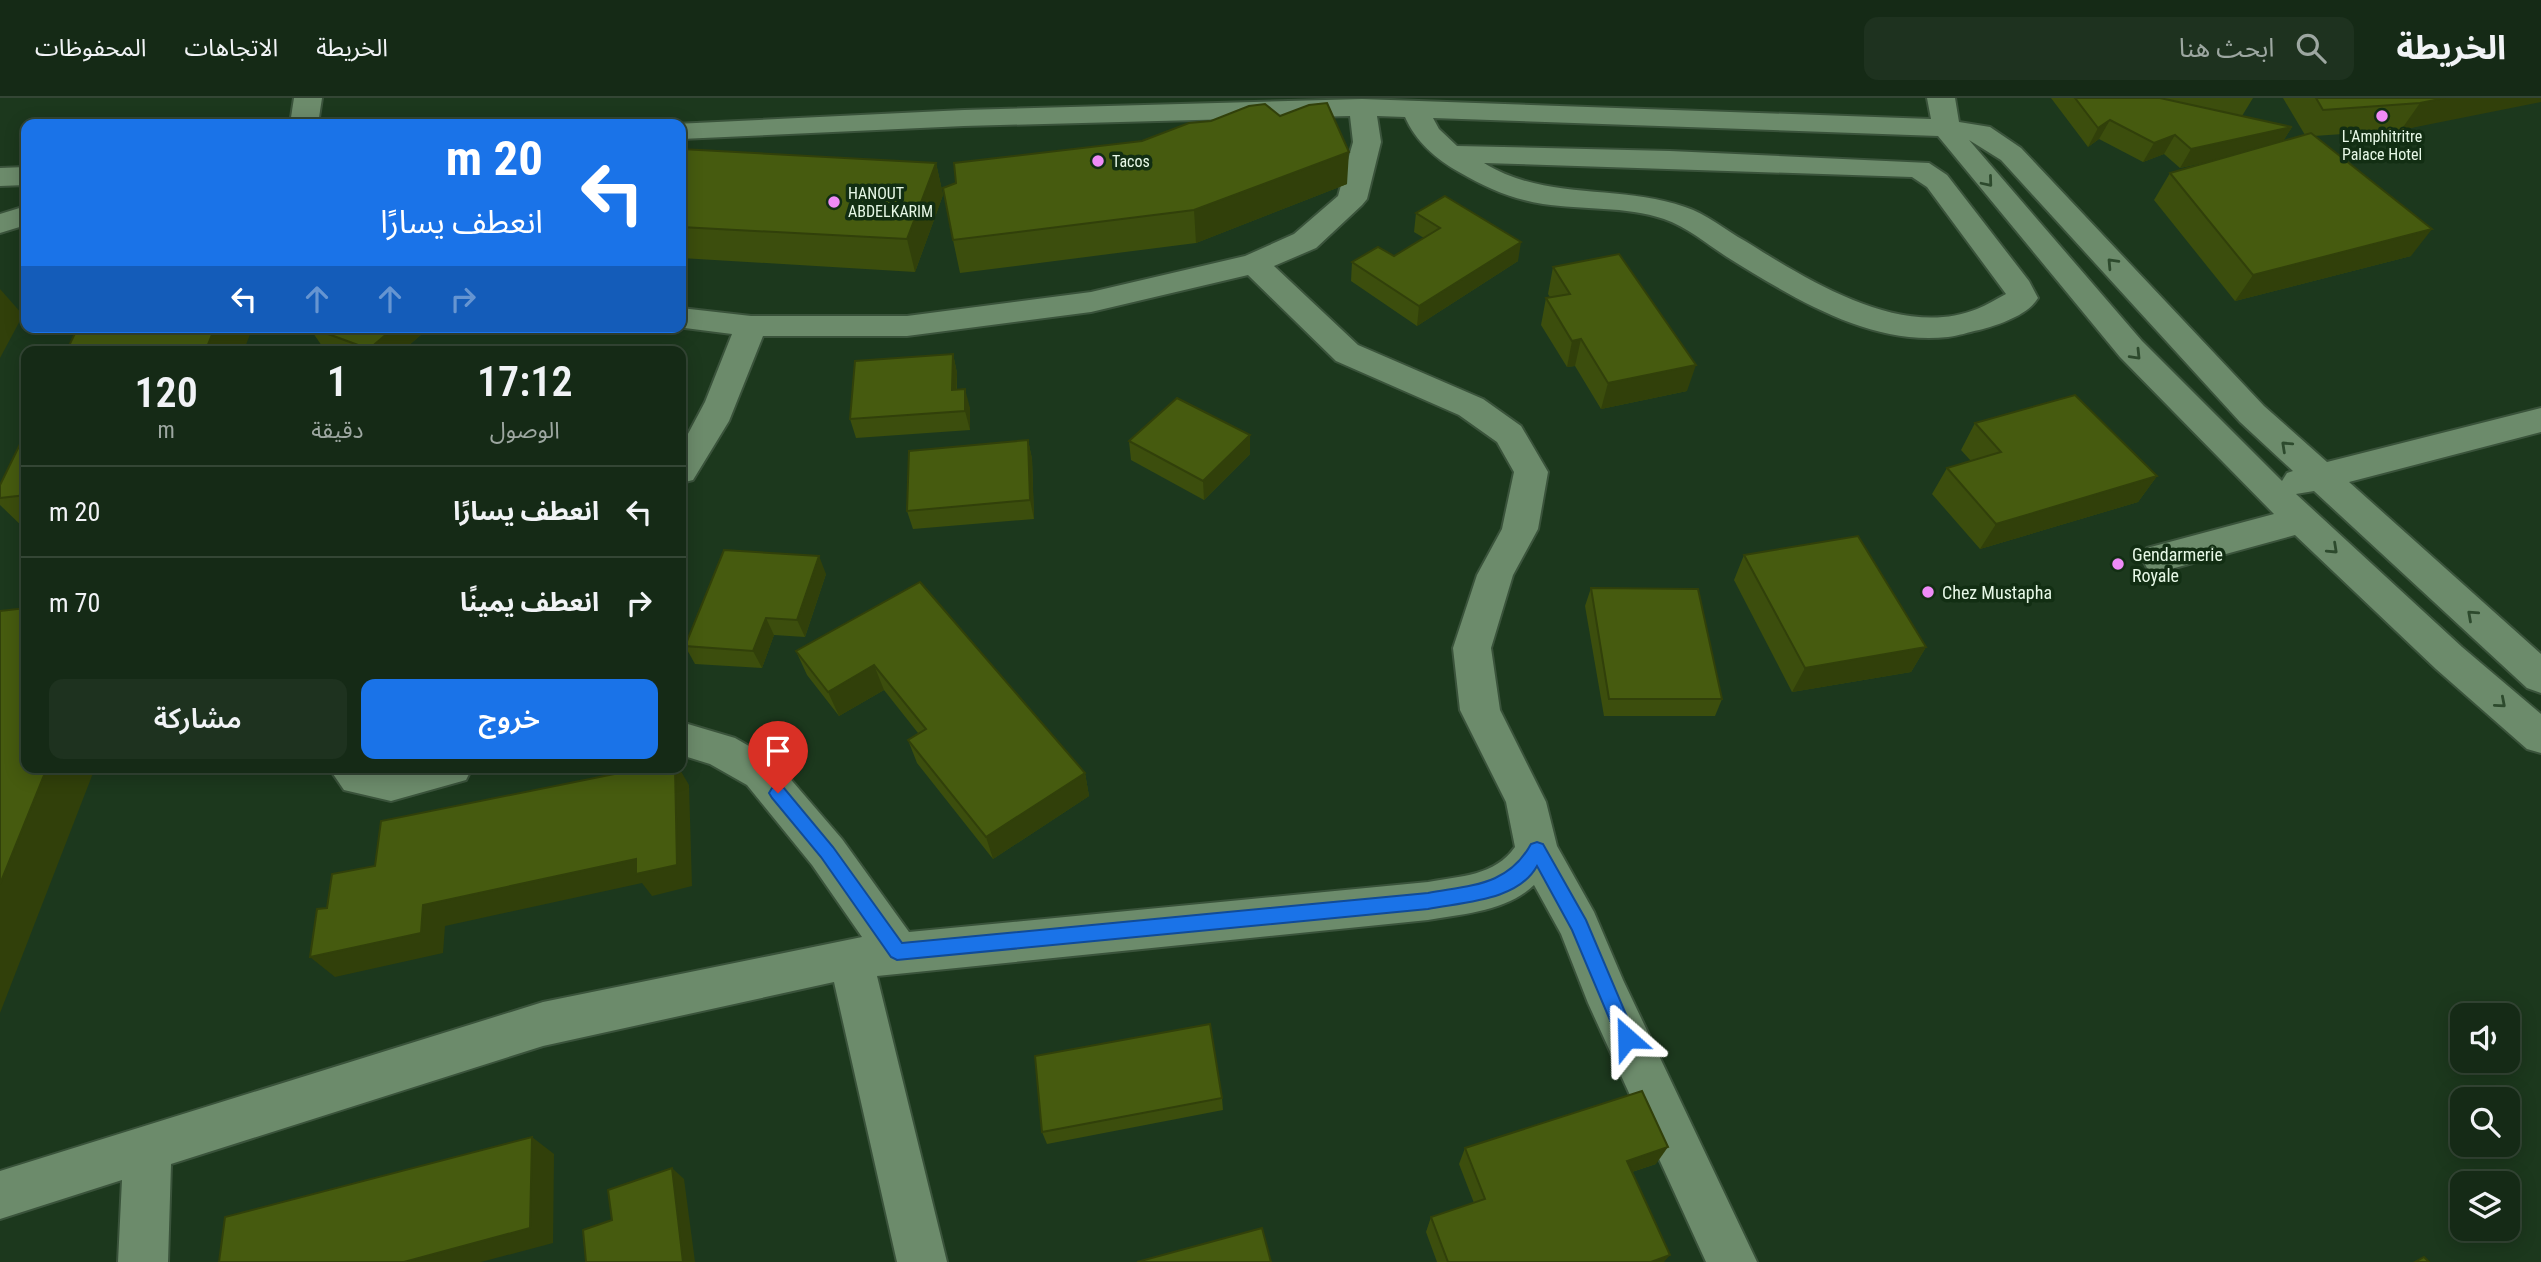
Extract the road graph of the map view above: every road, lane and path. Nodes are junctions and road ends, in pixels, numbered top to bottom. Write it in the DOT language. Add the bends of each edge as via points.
graph roads {
  1 [pos="308,98"];
  2 [pos="1321,103"];
  3 [pos="1362,107"];
  4 [pos="1947,108"];
  5 [pos="1416,111"];
  6 [pos="305,119"];
  7 [pos="686,131"];
  8 [pos="1450,155"];
  9 [pos="21,176"];
  10 [pos="0,177"];
  11 [pos="21,217"];
  12 [pos="0,224"];
  13 [pos="2026,226"];
  14 [pos="1974,232"];
  15 [pos="1254,264"];
  16 [pos="686,319"];
  17 [pos="751,326"];
  18 [pos="2541,420"];
  19 [pos="686,466"];
  20 [pos="2319,476"];
  21 [pos="2270,490"];
  22 [pos="2302,520"];
  23 [pos="2160,558"];
  24 [pos="2541,677"];
  25 [pos="2541,737"];
  26 [pos="686,739"];
  27 [pos="354,773"];
  28 [pos="433,773"];
  29 [pos="1537,850"];
  30 [pos="897,951"];
  31 [pos="851,958"];
  32 [pos="148,1149"];
  33 [pos="0,1195"];
  34 [pos="143,1262"];
  35 [pos="922,1262"];
  36 [pos="1732,1262"];
  1 -- 6 [label="street"];
  2 -- 3 [label="street"];
  2 -- 7 [label="street"];
  3 -- 5 [label="street"];
  3 -- 15 [label="street" via="1367,142 1352,199 1305,241"];
  4 -- 5 [label="street"];
  4 -- 13 [label="street, one-way"];
  20 -- 4 [label="street, one-way" via="2252,414 2011,154"];
  5 -- 8 [label="street" via="1423,130"];
  8 -- 14 [label="street" via="1906,166 1937,181"];
  8 -- 14 [label="street" via="1501,185 1676,213 1835,305 1909,328 1951,328 2008,309 2023,299"];
  9 -- 10 [label="street"];
  11 -- 12 [label="street"];
  13 -- 14 [label="street"];
  13 -- 21 [label="street, one-way" via="2131,349"];
  15 -- 17 [label="street" via="1091,302 906,326"];
  15 -- 29 [label="street" via="1348,353 1471,407 1509,434 1531,472 1520,529 1495,575 1472,648 1480,710 1526,802"];
  16 -- 17 [label="street"];
  17 -- 19 [label="street" via="713,416"];
  18 -- 20 [label="street"];
  20 -- 21 [label="street"];
  24 -- 20 [label="street, one-way"];
  21 -- 22 [label="street"];
  22 -- 23 [label="street"];
  22 -- 25 [label="street, one-way"];
  26 -- 30 [label="street" via="722,750 761,773 827,852"];
  27 -- 28 [label="street" via="390,784"];
  29 -- 30 [label="street" via="1528,867 1503,886 1428,901"];
  29 -- 36 [label="street" via="1579,926"];
  30 -- 31 [label="street"];
  31 -- 32 [label="street" via="543,1024"];
  31 -- 35 [label="street"];
  32 -- 33 [label="street"];
  32 -- 34 [label="street"];
}
